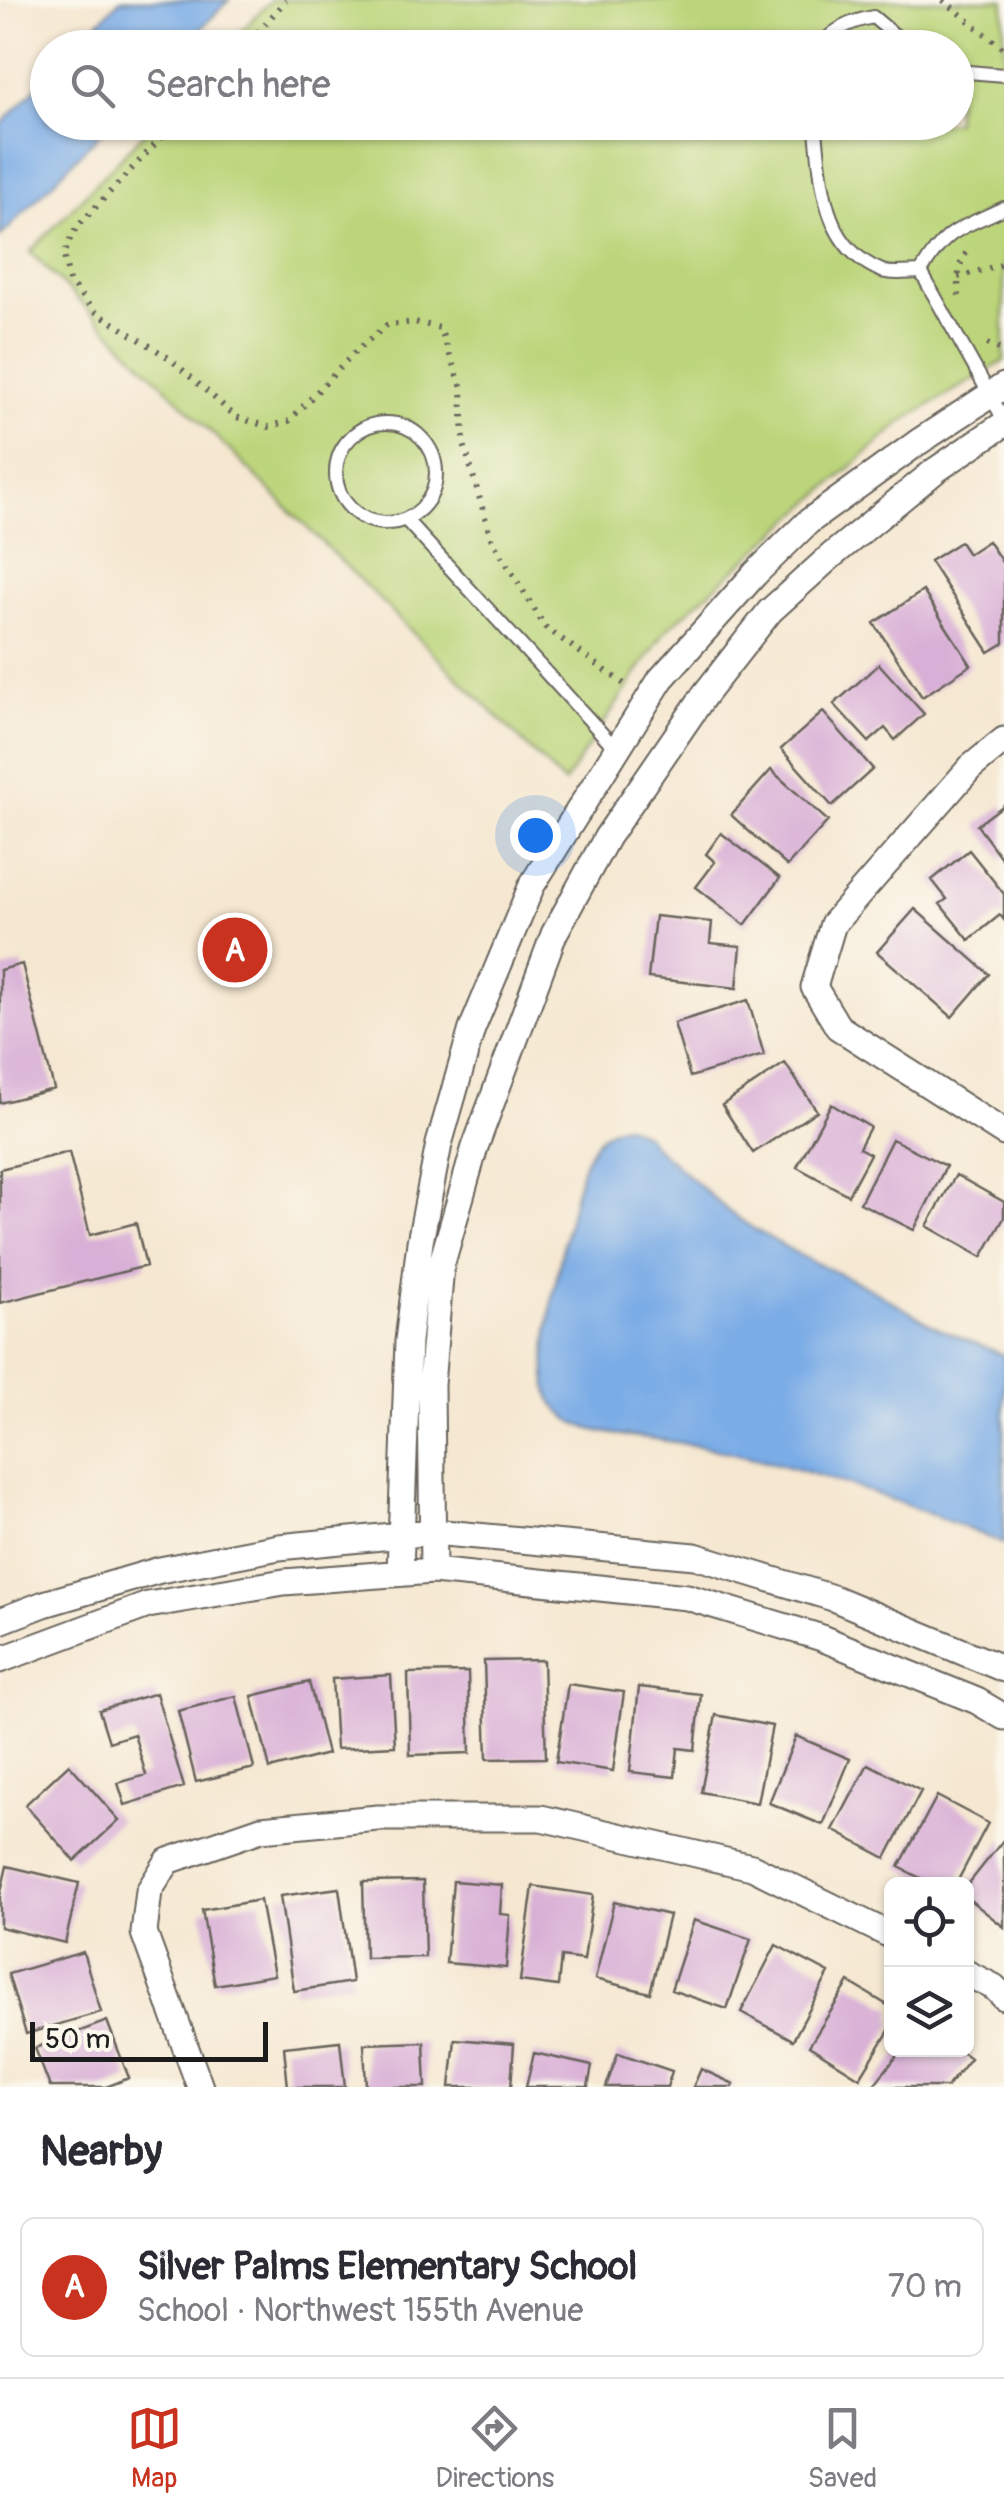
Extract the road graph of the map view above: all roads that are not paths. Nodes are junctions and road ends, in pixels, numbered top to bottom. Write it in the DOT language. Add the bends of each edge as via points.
graph roads {
  1 [pos="838,30"];
  2 [pos="888,30"];
  3 [pos="974,72"];
  4 [pos="1004,74"];
  5 [pos="819,140"];
  6 [pos="1004,208"];
  7 [pos="920,272"];
  8 [pos="997,390"];
  9 [pos="1004,422"];
  10 [pos="406,520"];
  11 [pos="1004,740"];
  12 [pos="618,750"];
  13 [pos="1004,1133"];
  14 [pos="433,1532"];
  15 [pos="400,1535"];
  16 [pos="433,1571"];
  17 [pos="400,1572"];
  18 [pos="0,1621"];
  19 [pos="0,1660"];
  20 [pos="1004,1668"];
  21 [pos="1004,1718"];
  22 [pos="884,1932"];
  23 [pos="974,1977"];
  24 [pos="1004,1997"];
  25 [pos="200,2087"];
  1 -- 2 [label="lane" via="872,17"];
  3 -- 4 [label="lane"];
  5 -- 7 [label="lane" via="826,213 842,240 885,273"];
  6 -- 7 [label="lane" via="956,228"];
  7 -- 8 [label="lane"];
  8 -- 9 [label="lane"];
  8 -- 12 [label="street" via="808,522 662,679"];
  9 -- 14 [label="street" via="936,470 770,611 607,837 554,934 475,1147 441,1266 431,1385"];
  10 -- 10 [label="lane" via="433,493 433,454 406,426 368,426 340,453 340,492 366,520"];
  10 -- 12 [label="lane"];
  11 -- 13 [label="street" via="970,768 833,924 814,988 838,1027"];
  12 -- 15 [label="street" via="532,885 472,1029 439,1144 410,1312"];
  14 -- 15 [label="street"];
  14 -- 16 [label="street"];
  14 -- 20 [label="street" via="695,1556 833,1598"];
  15 -- 17 [label="street"];
  15 -- 18 [label="street" via="279,1547 160,1570"];
  16 -- 17 [label="street"];
  16 -- 21 [label="street" via="687,1597 818,1637"];
  17 -- 19 [label="street" via="284,1582 148,1605"];
  22 -- 25 [label="street" via="752,1868 541,1818 378,1818 262,1828 168,1861 149,1891 144,1933"];
  23 -- 24 [label="street"];
}
